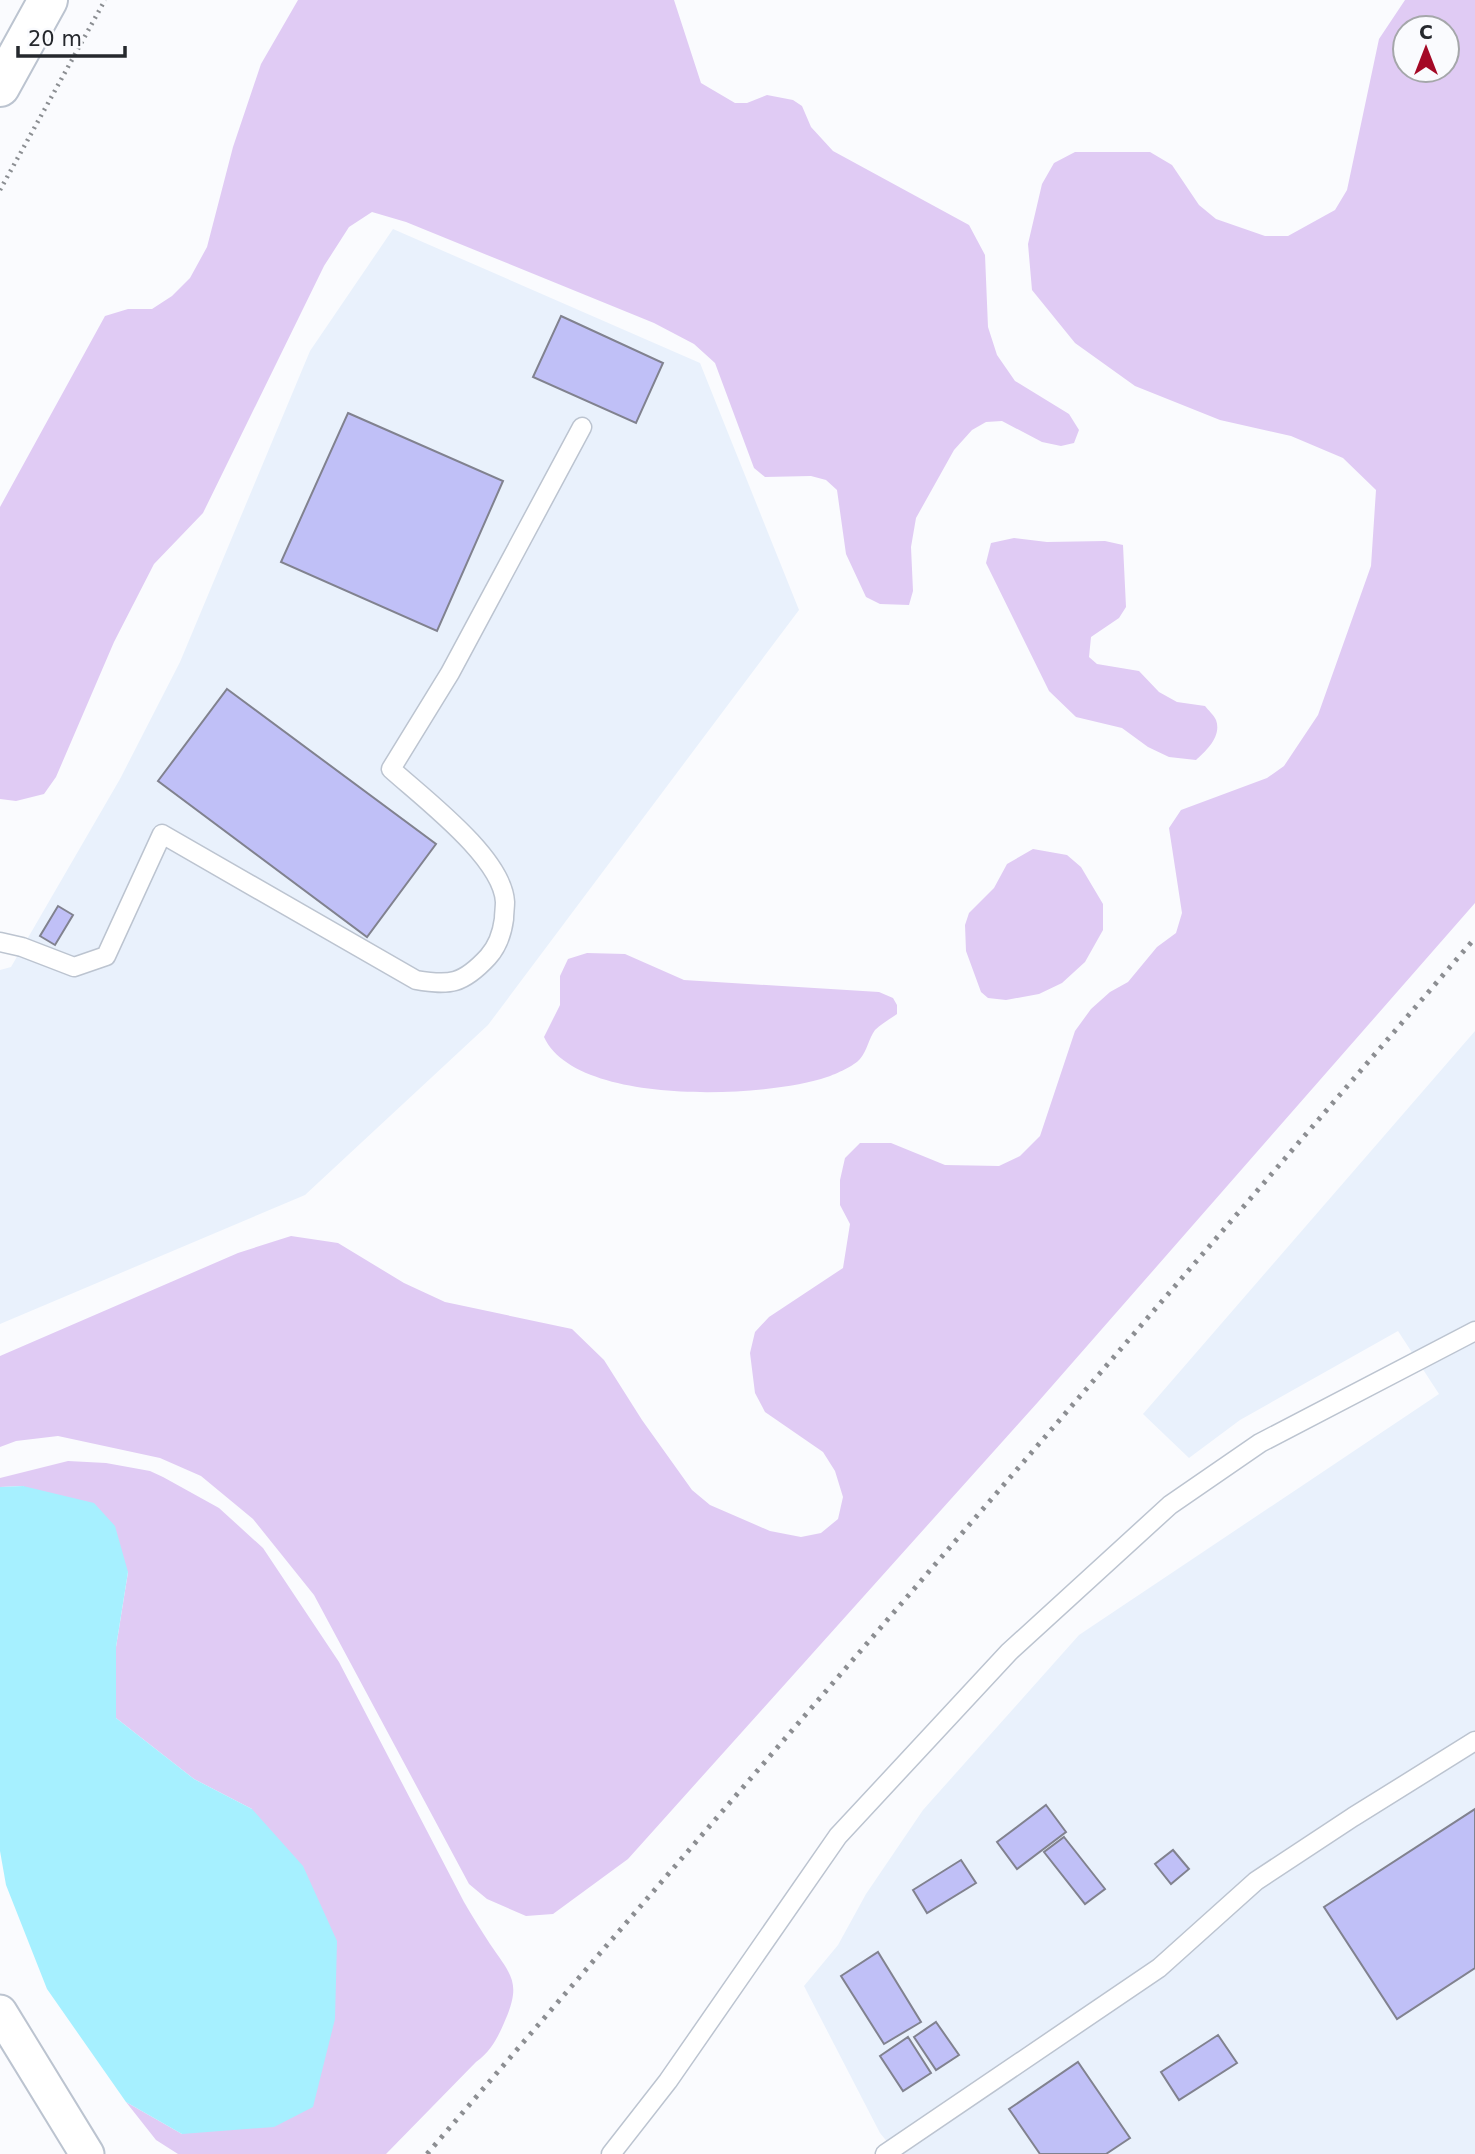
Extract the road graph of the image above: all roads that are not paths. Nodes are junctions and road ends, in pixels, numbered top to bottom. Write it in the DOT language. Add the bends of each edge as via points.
graph roads {
  1 [pos="48,0"];
  2 [pos="0,87"];
  3 [pos="582,428"];
  4 [pos="0,942"];
  5 [pos="1475,1331"];
  6 [pos="1475,1741"];
  7 [pos="0,2012"];
  8 [pos="87,2154"];
  9 [pos="611,2154"];
  10 [pos="884,2154"];
  1 -- 2 [label="main road"];
  3 -- 4 [label="lane" via="450,673 391,769 477,848 494,871 505,900 502,931 496,948 480,965 464,978 442,985 415,981 162,834 106,956 74,967"];
  5 -- 9 [label="lane" via="1260,1443 1170,1505 1009,1652 838,1836 668,2081"];
  6 -- 10 [label="lane" via="1256,1881 1159,1968"];
  7 -- 8 [label="street"];
}
